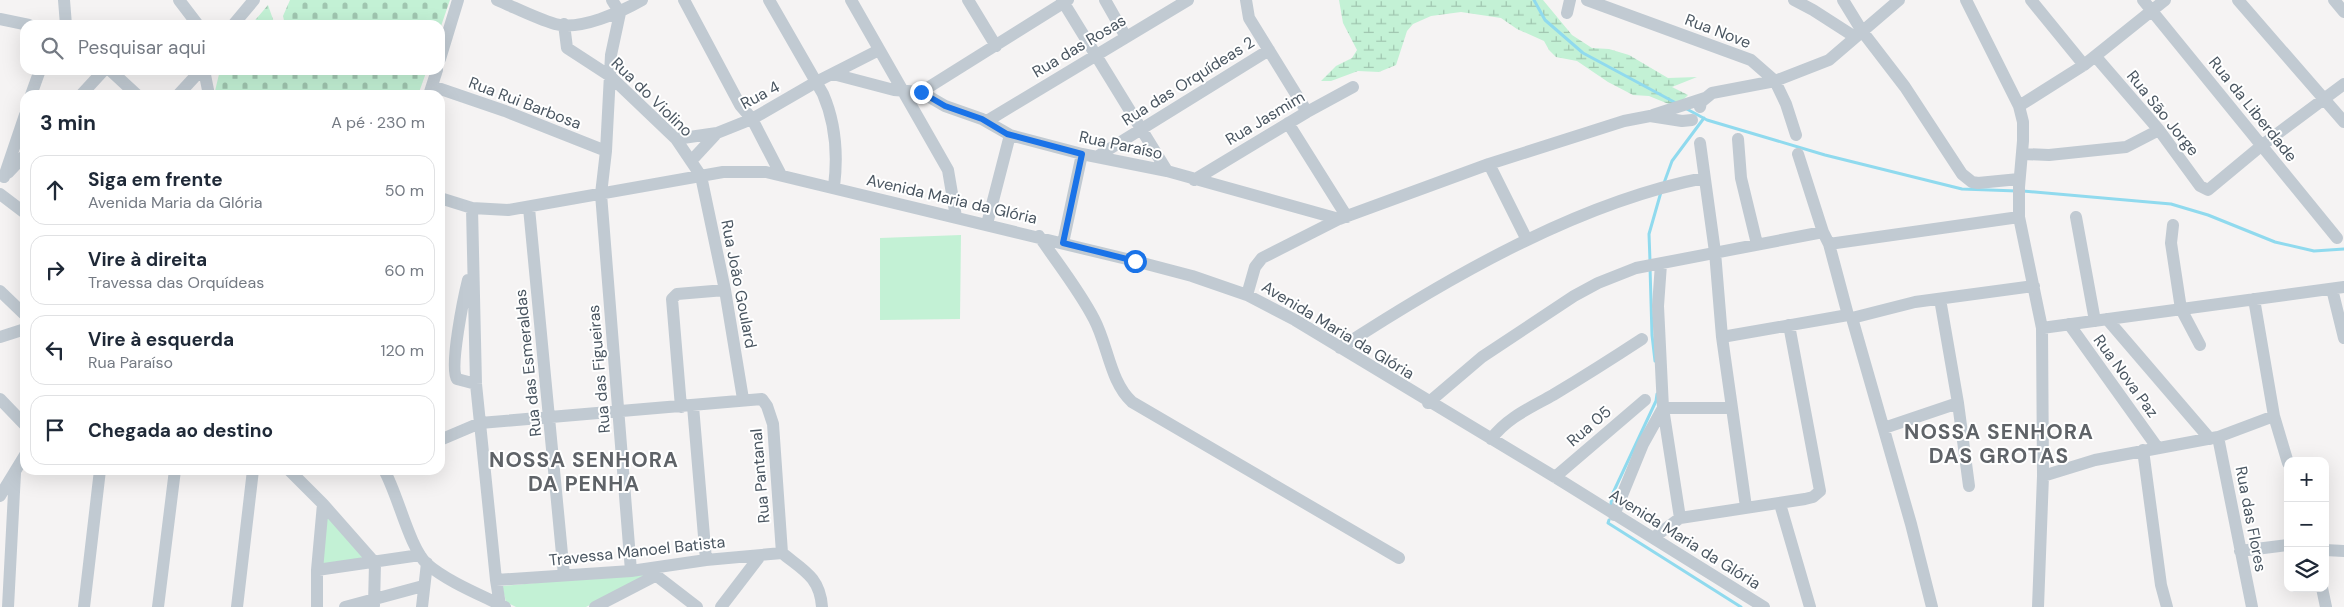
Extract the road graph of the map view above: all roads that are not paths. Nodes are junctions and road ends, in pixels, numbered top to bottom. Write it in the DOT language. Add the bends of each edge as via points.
graph roads {
  1 [pos="64,0"];
  2 [pos="180,0"];
  3 [pos="254,0"];
  4 [pos="458,0"];
  5 [pos="497,0"];
  6 [pos="612,0"];
  7 [pos="642,0"];
  8 [pos="684,0"];
  9 [pos="769,0"];
  10 [pos="851,0"];
  11 [pos="968,0"];
  12 [pos="1105,0"];
  13 [pos="1188,0"];
  14 [pos="1246,0"];
  15 [pos="1570,0"];
  16 [pos="1587,0"];
  17 [pos="1794,0"];
  18 [pos="1843,0"];
  19 [pos="1899,0"];
  20 [pos="1966,0"];
  21 [pos="2031,0"];
  22 [pos="2143,0"];
  23 [pos="2165,0"];
  24 [pos="2238,0"];
  25 [pos="2334,0"];
  26 [pos="1064,1"];
  27 [pos="2152,11"];
  28 [pos="2344,12"];
  29 [pos="620,13"];
  30 [pos="1567,13"];
  31 [pos="0,19"];
  32 [pos="66,20"];
  33 [pos="194,20"];
  34 [pos="237,20"];
  35 [pos="20,23"];
  36 [pos="564,24"];
  37 [pos="1858,34"];
  38 [pos="1126,38"];
  39 [pos="445,43"];
  40 [pos="996,46"];
  41 [pos="879,50"];
  42 [pos="1269,50"];
  43 [pos="1096,57"];
  44 [pos="2096,57"];
  45 [pos="2084,65"];
  46 [pos="833,74"];
  47 [pos="38,75"];
  48 [pos="99,75"];
  49 [pos="115,75"];
  50 [pos="198,75"];
  51 [pos="204,75"];
  52 [pos="434,75"];
  53 [pos="610,76"];
  54 [pos="1775,81"];
  55 [pos="816,82"];
  56 [pos="2344,84"];
  57 [pos="1353,87"];
  58 [pos="34,90"];
  59 [pos="86,90"];
  60 [pos="132,90"];
  61 [pos="183,90"];
  62 [pos="207,90"];
  63 [pos="430,90"];
  64 [pos="898,91"];
  65 [pos="921,92"];
  66 [pos="445,94"];
  67 [pos="2326,99"];
  68 [pos="2019,106"];
  69 [pos="1307,112"];
  70 [pos="1650,116"];
  71 [pos="752,118"];
  72 [pos="1692,120"];
  73 [pos="987,121"];
  74 [pos="2344,122"];
  75 [pos="1288,123"];
  76 [pos="20,128"];
  77 [pos="1142,129"];
  78 [pos="2160,130"];
  79 [pos="717,133"];
  80 [pos="1010,135"];
  81 [pos="1796,135"];
  82 [pos="676,139"];
  83 [pos="1738,139"];
  84 [pos="1700,144"];
  85 [pos="2262,146"];
  86 [pos="606,151"];
  87 [pos="1082,154"];
  88 [pos="1798,154"];
  89 [pos="2022,154"];
  90 [pos="1098,156"];
  91 [pos="20,160"];
  92 [pos="691,161"];
  93 [pos="1489,164"];
  94 [pos="1166,171"];
  95 [pos="781,175"];
  96 [pos="701,176"];
  97 [pos="1704,178"];
  98 [pos="2,180"];
  99 [pos="1194,180"];
  100 [pos="2019,183"];
  101 [pos="834,187"];
  102 [pos="0,194"];
  103 [pos="601,194"];
  104 [pos="445,200"];
  105 [pos="472,208"];
  106 [pos="528,208"];
  107 [pos="20,209"];
  108 [pos="2019,213"];
  109 [pos="2076,216"];
  110 [pos="956,217"];
  111 [pos="1343,218"];
  112 [pos="987,224"];
  113 [pos="2173,225"];
  114 [pos="1823,232"];
  115 [pos="1039,236"];
  116 [pos="2337,238"];
  117 [pos="1528,240"];
  118 [pos="1063,243"];
  119 [pos="1756,244"];
  120 [pos="1829,244"];
  121 [pos="1715,252"];
  122 [pos="472,265"];
  123 [pos="1658,265"];
  124 [pos="2034,286"];
  125 [pos="2338,288"];
  126 [pos="725,290"];
  127 [pos="0,291"];
  128 [pos="1247,295"];
  129 [pos="1940,299"];
  130 [pos="2254,299"];
  131 [pos="2181,309"];
  132 [pos="20,310"];
  133 [pos="1850,317"];
  134 [pos="2101,320"];
  135 [pos="2069,324"];
  136 [pos="1789,325"];
  137 [pos="2042,328"];
  138 [pos="20,330"];
  139 [pos="0,336"];
  140 [pos="1722,337"];
  141 [pos="2344,338"];
  142 [pos="1642,339"];
  143 [pos="2200,345"];
  144 [pos="1340,348"];
  145 [pos="476,384"];
  146 [pos="0,399"];
  147 [pos="743,399"];
  148 [pos="1645,400"];
  149 [pos="1428,402"];
  150 [pos="1958,403"];
  151 [pos="687,406"];
  152 [pos="1663,408"];
  153 [pos="1732,408"];
  154 [pos="619,413"];
  155 [pos="2274,416"];
  156 [pos="551,418"];
  157 [pos="20,420"];
  158 [pos="480,424"];
  159 [pos="1884,428"];
  160 [pos="445,438"];
  161 [pos="2214,438"];
  162 [pos="1490,439"];
  163 [pos="2157,447"];
  164 [pos="2143,450"];
  165 [pos="2286,457"];
  166 [pos="20,464"];
  167 [pos="15,473"];
  168 [pos="99,475"];
  169 [pos="174,475"];
  170 [pos="252,475"];
  171 [pos="294,475"];
  172 [pos="386,475"];
  173 [pos="2042,476"];
  174 [pos="1555,477"];
  175 [pos="1970,486"];
  176 [pos="0,496"];
  177 [pos="323,504"];
  178 [pos="1780,504"];
  179 [pos="1746,507"];
  180 [pos="1614,515"];
  181 [pos="1680,518"];
  182 [pos="1653,538"];
  183 [pos="2284,545"];
  184 [pos="2240,550"];
  185 [pos="2329,550"];
  186 [pos="2344,550"];
  187 [pos="782,553"];
  188 [pos="760,556"];
  189 [pos="1400,558"];
  190 [pos="423,559"];
  191 [pos="706,560"];
  192 [pos="375,563"];
  193 [pos="317,570"];
  194 [pos="631,571"];
  195 [pos="651,572"];
  196 [pos="564,575"];
  197 [pos="496,580"];
  198 [pos="424,586"];
  199 [pos="2323,592"];
  200 [pos="374,603"];
  201 [pos="502,606"];
  202 [pos="8,607"];
  203 [pos="84,607"];
  204 [pos="158,607"];
  205 [pos="237,607"];
  206 [pos="316,607"];
  207 [pos="345,607"];
  208 [pos="422,607"];
  209 [pos="595,607"];
  210 [pos="697,607"];
  211 [pos="722,607"];
  212 [pos="822,607"];
  213 [pos="1764,607"];
  214 [pos="1810,607"];
  215 [pos="1932,607"];
  216 [pos="2038,607"];
  217 [pos="2167,607"];
  218 [pos="2252,607"];
  219 [pos="2326,607"];
  1 -- 32 [label="street"];
  2 -- 33 [label="street"];
  3 -- 34 [label="street"];
  4 -- 39 [label="street"];
  5 -- 36 [label="street" via="556,24"];
  6 -- 29 [label="street"];
  7 -- 29 [label="street"];
  8 -- 71 [label="street" via="740,105"];
  9 -- 55 [label="street"];
  10 -- 41 [label="street"];
  11 -- 40 [label="street"];
  12 -- 38 [label="street"];
  13 -- 38 [label="street, Rua das Rosas"];
  14 -- 42 [label="street" via="1249,18"];
  15 -- 30 [label="street"];
  16 -- 54 [label="street, Rua Nove" via="1751,60"];
  17 -- 37 [label="street"];
  18 -- 37 [label="street"];
  19 -- 37 [label="street"];
  20 -- 68 [label="street"];
  21 -- 45 [label="street"];
  22 -- 27 [label="street, Rua da Liberdade"];
  23 -- 27 [label="street"];
  24 -- 67 [label="street"];
  25 -- 28 [label="street"];
  26 -- 40 [label="street"];
  26 -- 43 [label="street"];
  27 -- 44 [label="street"];
  27 -- 85 [label="street, Rua da Liberdade"];
  29 -- 36 [label="street" via="575,25"];
  29 -- 53 [label="street, Rua das Figueiras"];
  31 -- 35 [label="street"];
  36 -- 53 [label="street, Rua do Violino" via="567,48"];
  37 -- 54 [label="street" via="1829,60"];
  37 -- 100 [label="street" via="1905,87 1967,179 1978,184"];
  38 -- 43 [label="street, Rua das Rosas"];
  40 -- 65 [label="street"];
  41 -- 46 [label="street"];
  41 -- 64 [label="street"];
  42 -- 69 [label="street"];
  42 -- 77 [label="street, Rua das Orquídeas 2"];
  43 -- 73 [label="street, Rua das Rosas"];
  43 -- 77 [label="street"];
  44 -- 45 [label="street"];
  44 -- 78 [label="street, Rua São Jorge"];
  45 -- 68 [label="street"];
  46 -- 55 [label="street"];
  46 -- 64 [label="street"];
  47 -- 58 [label="street"];
  48 -- 59 [label="street"];
  49 -- 60 [label="street"];
  50 -- 61 [label="street"];
  51 -- 62 [label="street"];
  52 -- 63 [label="street"];
  53 -- 82 [label="street, Rua do Violino"];
  53 -- 86 [label="street, Rua das Figueiras"];
  54 -- 70 [label="street" via="1723,90 1702,102"];
  54 -- 81 [label="street"];
  55 -- 71 [label="street, Rua 4"];
  55 -- 101 [label="street" via="834,125"];
  56 -- 67 [label="street"];
  57 -- 69 [label="street, Rua Jasmim"];
  64 -- 65 [label="street"];
  64 -- 110 [label="street" via="949,175"];
  65 -- 73 [label="street, Rua Paraíso" via="945,106"];
  66 -- 86 [label="street, Rua Rui Barbosa" via="505,111"];
  67 -- 74 [label="street"];
  67 -- 85 [label="street"];
  68 -- 89 [label="street" via="2023,122"];
  69 -- 75 [label="street, Rua Jasmim"];
  70 -- 72 [label="street"];
  70 -- 93 [label="street" via="1624,121"];
  71 -- 79 [label="street, Rua 4"];
  71 -- 95 [label="street"];
  73 -- 80 [label="street, Rua Paraíso"];
  75 -- 99 [label="street, Rua Jasmim"];
  75 -- 111 [label="street"];
  76 -- 98 [label="street"];
  77 -- 90 [label="street, Rua das Orquídeas 2"];
  77 -- 94 [label="street"];
  78 -- 85 [label="street, Rua São Jorge" via="2205,190"];
  78 -- 89 [label="street" via="2126,147 2049,155"];
  79 -- 82 [label="street, Rua 4"];
  79 -- 92 [label="street, Rua 4"];
  80 -- 87 [label="street, Rua Paraíso"];
  80 -- 112 [label="street"];
  82 -- 92 [label="street, Rua do Violino"];
  83 -- 119 [label="street" via="1742,185"];
  84 -- 97 [label="street"];
  85 -- 116 [label="street, Rua da Liberdade"];
  86 -- 103 [label="street, Rua das Figueiras"];
  87 -- 90 [label="street, Rua Paraíso"];
  87 -- 118 [label="street"];
  88 -- 114 [label="street"];
  89 -- 100 [label="street"];
  90 -- 94 [label="street, Rua Paraíso"];
  91 -- 98 [label="street"];
  92 -- 96 [label="street, Rua do Violino"];
  93 -- 111 [label="street"];
  93 -- 117 [label="street"];
  94 -- 99 [label="street, Rua Paraíso"];
  95 -- 96 [label="street, Avenida Maria da Glória" via="738,171"];
  95 -- 101 [label="street, Avenida Maria da Glória"];
  96 -- 103 [label="street, Avenida Maria da Glória"];
  96 -- 126 [label="street, Rua João Goulard"];
  97 -- 117 [label="street" via="1654,189"];
  97 -- 121 [label="street"];
  99 -- 111 [label="street, Rua Paraíso"];
  100 -- 108 [label="street"];
  101 -- 110 [label="street, Avenida Maria da Glória"];
  102 -- 107 [label="street"];
  103 -- 106 [label="street, Avenida Maria da Glória"];
  103 -- 154 [label="street, Rua das Figueiras"];
  104 -- 105 [label="street, Avenida Maria da Glória"];
  105 -- 106 [label="street, Avenida Maria da Glória" via="492,211"];
  105 -- 122 [label="street"];
  106 -- 156 [label="street, Rua das Esmeraldas"];
  108 -- 120 [label="street"];
  108 -- 124 [label="street"];
  109 -- 134 [label="street"];
  110 -- 112 [label="street, Avenida Maria da Glória"];
  111 -- 128 [label="street" via="1262,258 1255,267"];
  112 -- 115 [label="street, Avenida Maria da Glória"];
  113 -- 131 [label="street" via="2173,264"];
  114 -- 119 [label="street"];
  114 -- 120 [label="street"];
  115 -- 118 [label="street, Avenida Maria da Glória"];
  115 -- 189 [label="street" via="1094,320 1123,393 1132,402"];
  117 -- 144 [label="street" via="1444,284"];
  118 -- 128 [label="street, Avenida Maria da Glória" via="1192,276"];
  119 -- 121 [label="street"];
  120 -- 133 [label="street"];
  121 -- 123 [label="street"];
  121 -- 140 [label="street"];
  122 -- 145 [label="street"];
  122 -- 145 [label="street" via="461,312 454,370 457,380"];
  123 -- 149 [label="street" via="1636,268 1574,296 1505,340"];
  123 -- 152 [label="street"];
  124 -- 129 [label="street"];
  124 -- 137 [label="street"];
  125 -- 130 [label="street"];
  125 -- 141 [label="street"];
  126 -- 147 [label="street, Rua João Goulard"];
  126 -- 151 [label="street" via="677,294 672,299"];
  127 -- 132 [label="street"];
  128 -- 144 [label="street, Avenida Maria da Glória"];
  129 -- 133 [label="street"];
  129 -- 150 [label="street"];
  130 -- 131 [label="street"];
  130 -- 155 [label="street"];
  131 -- 134 [label="street"];
  131 -- 143 [label="street"];
  133 -- 136 [label="street"];
  133 -- 159 [label="street"];
  134 -- 135 [label="street"];
  134 -- 161 [label="street, Rua das Flores"];
  135 -- 137 [label="street"];
  135 -- 163 [label="street, Rua Nova Paz"];
  136 -- 140 [label="street"];
  136 -- 178 [label="street" via="1820,491 1813,497"];
  137 -- 173 [label="street"];
  138 -- 139 [label="street"];
  140 -- 153 [label="street"];
  142 -- 162 [label="street" via="1513,416"];
  144 -- 149 [label="street, Avenida Maria da Glória"];
  145 -- 158 [label="street"];
  146 -- 157 [label="street"];
  147 -- 151 [label="street"];
  147 -- 187 [label="street, Rua Pantanal" via="762,399 773,424"];
  148 -- 174 [label="street, Rua 05"];
  149 -- 162 [label="street, Avenida Maria da Glória"];
  150 -- 159 [label="street"];
  150 -- 175 [label="street"];
  151 -- 154 [label="street"];
  151 -- 191 [label="street"];
  152 -- 153 [label="street"];
  152 -- 180 [label="street" via="1643,444"];
  152 -- 181 [label="street"];
  153 -- 179 [label="street"];
  154 -- 156 [label="street"];
  154 -- 194 [label="street, Rua das Figueiras"];
  155 -- 161 [label="street"];
  155 -- 165 [label="street"];
  156 -- 158 [label="street"];
  156 -- 196 [label="street, Rua das Esmeraldas"];
  158 -- 160 [label="street"];
  158 -- 197 [label="street"];
  159 -- 215 [label="street"];
  161 -- 163 [label="street"];
  161 -- 184 [label="street, Rua das Flores"];
  162 -- 174 [label="street, Avenida Maria da Glória"];
  163 -- 164 [label="street"];
  164 -- 173 [label="street"];
  164 -- 217 [label="street" via="2161,585"];
  166 -- 167 [label="street"];
  167 -- 176 [label="street"];
  167 -- 202 [label="street"];
  168 -- 203 [label="street"];
  169 -- 204 [label="street"];
  170 -- 205 [label="street"];
  171 -- 177 [label="street"];
  172 -- 190 [label="street"];
  173 -- 216 [label="street"];
  174 -- 180 [label="street, Avenida Maria da Glória"];
  177 -- 192 [label="street"];
  177 -- 193 [label="street"];
  178 -- 179 [label="street"];
  178 -- 214 [label="street"];
  179 -- 181 [label="street"];
  180 -- 182 [label="street, Avenida Maria da Glória"];
  181 -- 182 [label="street"];
  182 -- 213 [label="street, Avenida Maria da Glória"];
  183 -- 184 [label="street"];
  184 -- 218 [label="street, Rua das Flores"];
  185 -- 186 [label="street"];
  187 -- 188 [label="street, Travessa Manoel Batista"];
  187 -- 212 [label="street" via="814,578"];
  188 -- 191 [label="street, Travessa Manoel Batista"];
  188 -- 211 [label="street"];
  190 -- 192 [label="street"];
  190 -- 198 [label="street"];
  190 -- 201 [label="street" via="476,594"];
  191 -- 195 [label="street, Travessa Manoel Batista"];
  192 -- 193 [label="street"];
  192 -- 200 [label="street"];
  193 -- 206 [label="street"];
  194 -- 195 [label="street, Travessa Manoel Batista"];
  194 -- 196 [label="street, Travessa Manoel Batista"];
  195 -- 209 [label="street"];
  195 -- 210 [label="street"];
  196 -- 197 [label="street, Travessa Manoel Batista"];
  197 -- 201 [label="street"];
  198 -- 200 [label="street"];
  198 -- 208 [label="street"];
  199 -- 219 [label="street"];
  200 -- 207 [label="street"];
}
